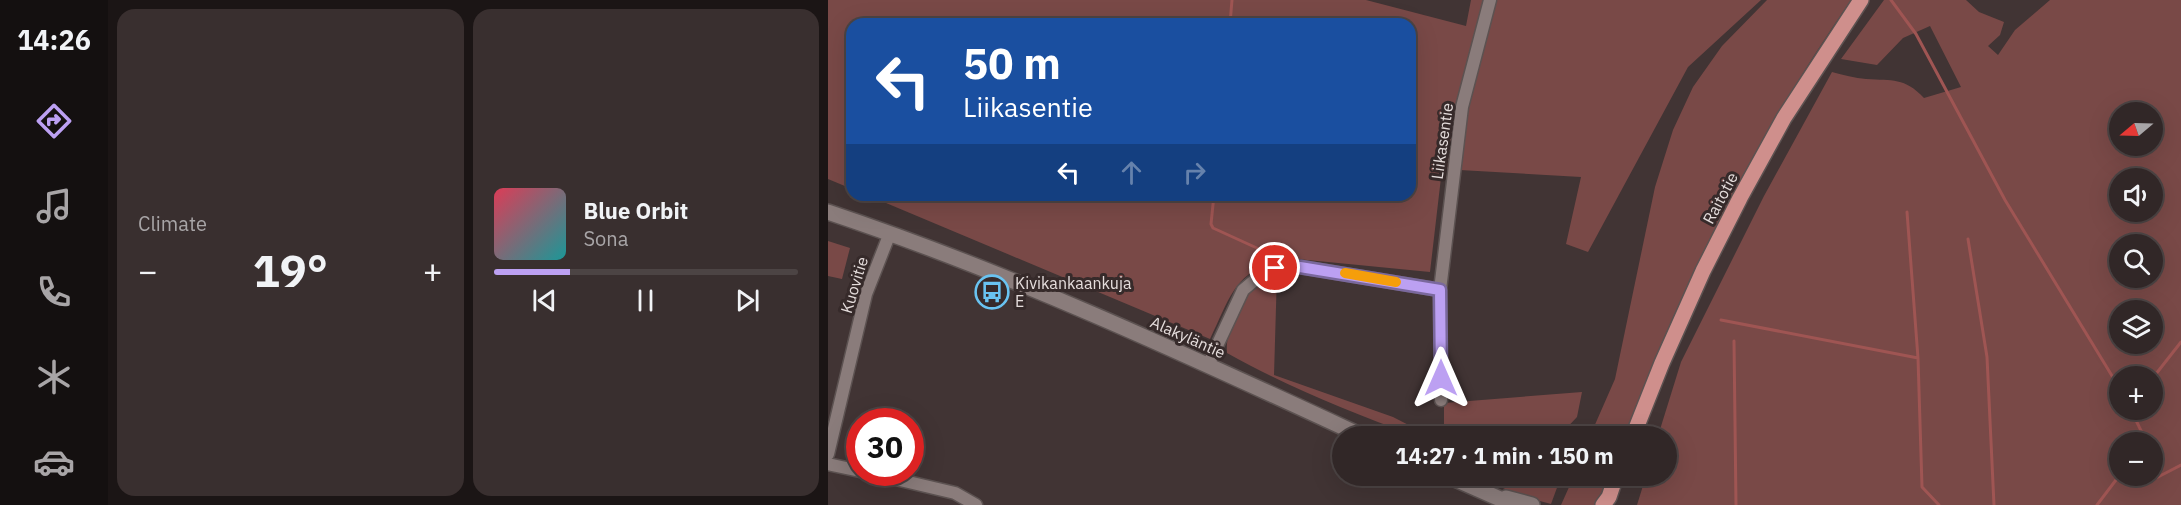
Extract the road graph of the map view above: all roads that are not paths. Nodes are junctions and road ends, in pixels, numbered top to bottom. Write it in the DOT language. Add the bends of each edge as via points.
graph roads {
  1 [pos="1490,0"];
  2 [pos="1861,0"];
  3 [pos="828,212"];
  4 [pos="890,233"];
  5 [pos="1440,290"];
  6 [pos="1208,365"];
  7 [pos="1441,400"];
  8 [pos="1340,426"];
  9 [pos="1637,426"];
  10 [pos="828,454"];
  11 [pos="828,464"];
  12 [pos="846,468"];
  13 [pos="924,486"];
  14 [pos="1471,486"];
  15 [pos="1612,486"];
  16 [pos="1622,486"];
  17 [pos="1492,495"];
  18 [pos="976,505"];
  19 [pos="1514,505"];
  20 [pos="1532,505"];
  21 [pos="1603,505"];
  22 [pos="1617,505"];
  1 -- 5 [label="street, Liikasentie" via="1462,107"];
  2 -- 9 [label="main road, Raitotie" via="1784,118 1740,198 1703,271"];
  3 -- 4 [label="main road, Alakyläntie"];
  4 -- 6 [label="main road, Alakyläntie"];
  4 -- 10 [label="street, Kuovitie" via="866,294"];
  5 -- 6 [label="street" via="1300,267 1275,268 1243,290"];
  5 -- 7 [label="street, Liikasentie"];
  6 -- 8 [label="main road, Alakyläntie"];
  11 -- 12 [label="street"];
  13 -- 18 [label="street" via="955,493"];
  14 -- 17 [label="main road"];
  15 -- 21 [label="main road"];
  16 -- 22 [label="main road"];
  17 -- 19 [label="main road"];
  17 -- 20 [label="main road"];
}
